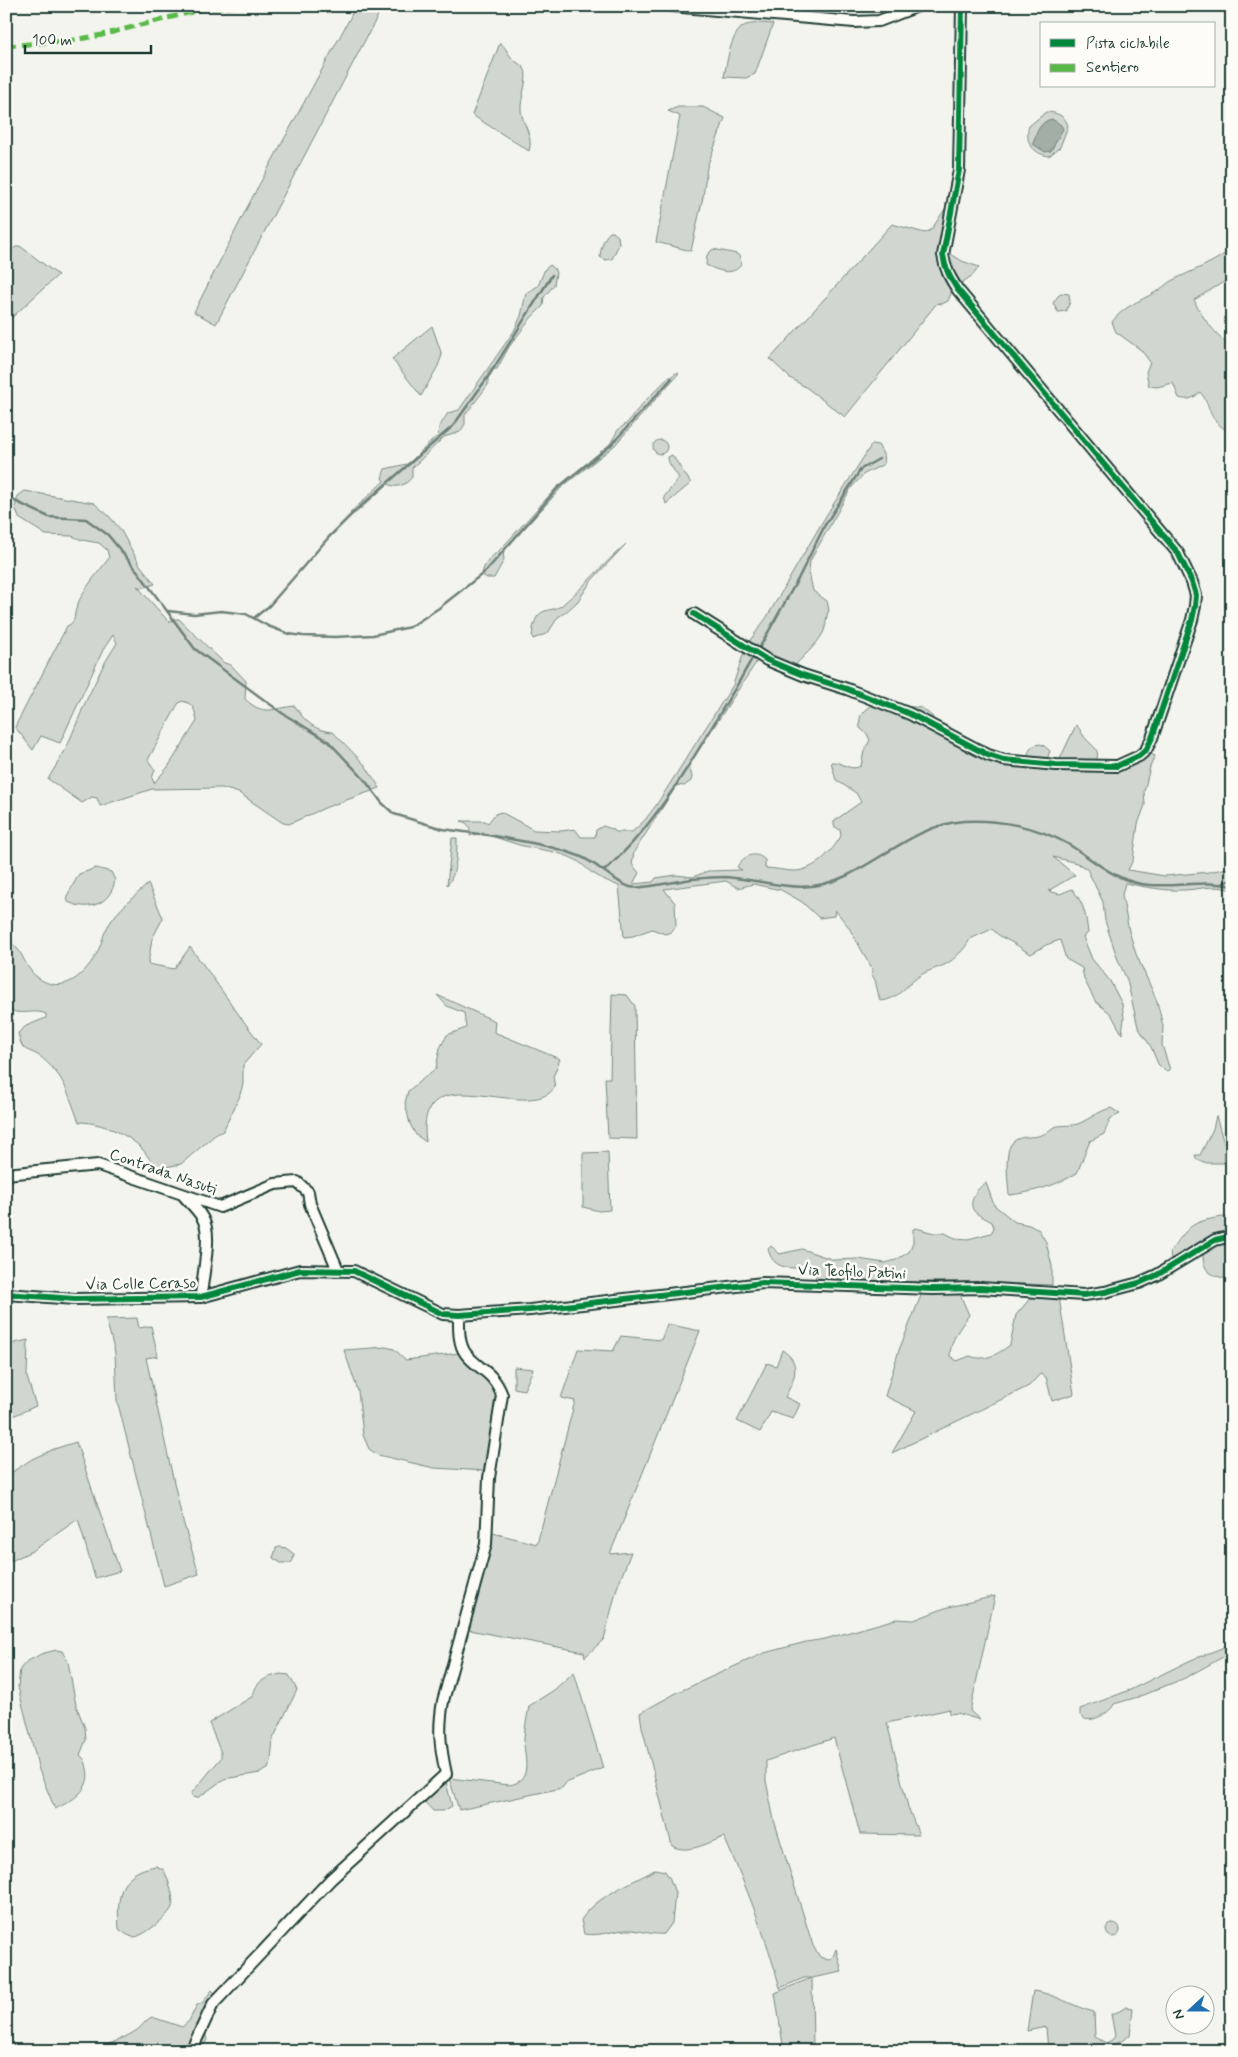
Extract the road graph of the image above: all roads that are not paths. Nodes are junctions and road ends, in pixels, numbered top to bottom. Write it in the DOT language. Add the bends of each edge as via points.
graph roads {
  1 [pos="671,6"];
  2 [pos="918,6"];
  3 [pos="962,6"];
  4 [pos="694,614"];
  5 [pos="6,1174"];
  6 [pos="183,1195"];
  7 [pos="1232,1236"];
  8 [pos="338,1270"];
  9 [pos="6,1294"];
  10 [pos="201,1298"];
  11 [pos="443,1314"];
  12 [pos="459,1315"];
  13 [pos="191,2051"];
  1 -- 2 [label="street" via="854,22 879,21"];
  3 -- 4 [label="street" via="959,170 943,255 947,273 1178,553 1186,567 1196,595 1192,620 1152,738 1139,756 1117,766 1004,760 988,755 910,714 767,660"];
  5 -- 6 [label="street, Contrada Nasuti" via="98,1165"];
  6 -- 8 [label="street, Contrada Nasuti" via="220,1207 275,1184 297,1182 308,1192"];
  6 -- 10 [label="street" via="206,1226 208,1244"];
  7 -- 12 [label="street, Via Teofilo Patini" via="1215,1240 1139,1283 1084,1295 981,1288 762,1283"];
  8 -- 10 [label="street, Via Colle Ceraso" via="300,1270"];
  8 -- 11 [label="street, Via Colle Ceraso" via="354,1271"];
  9 -- 10 [label="street, Via Colle Ceraso" via="75,1299"];
  11 -- 12 [label="street, Via Teofilo Patini"];
  12 -- 13 [label="street" via="460,1339 465,1353 498,1383 502,1395 489,1478 486,1544 442,1701 439,1740 446,1774 331,1879 213,2004"];
}
